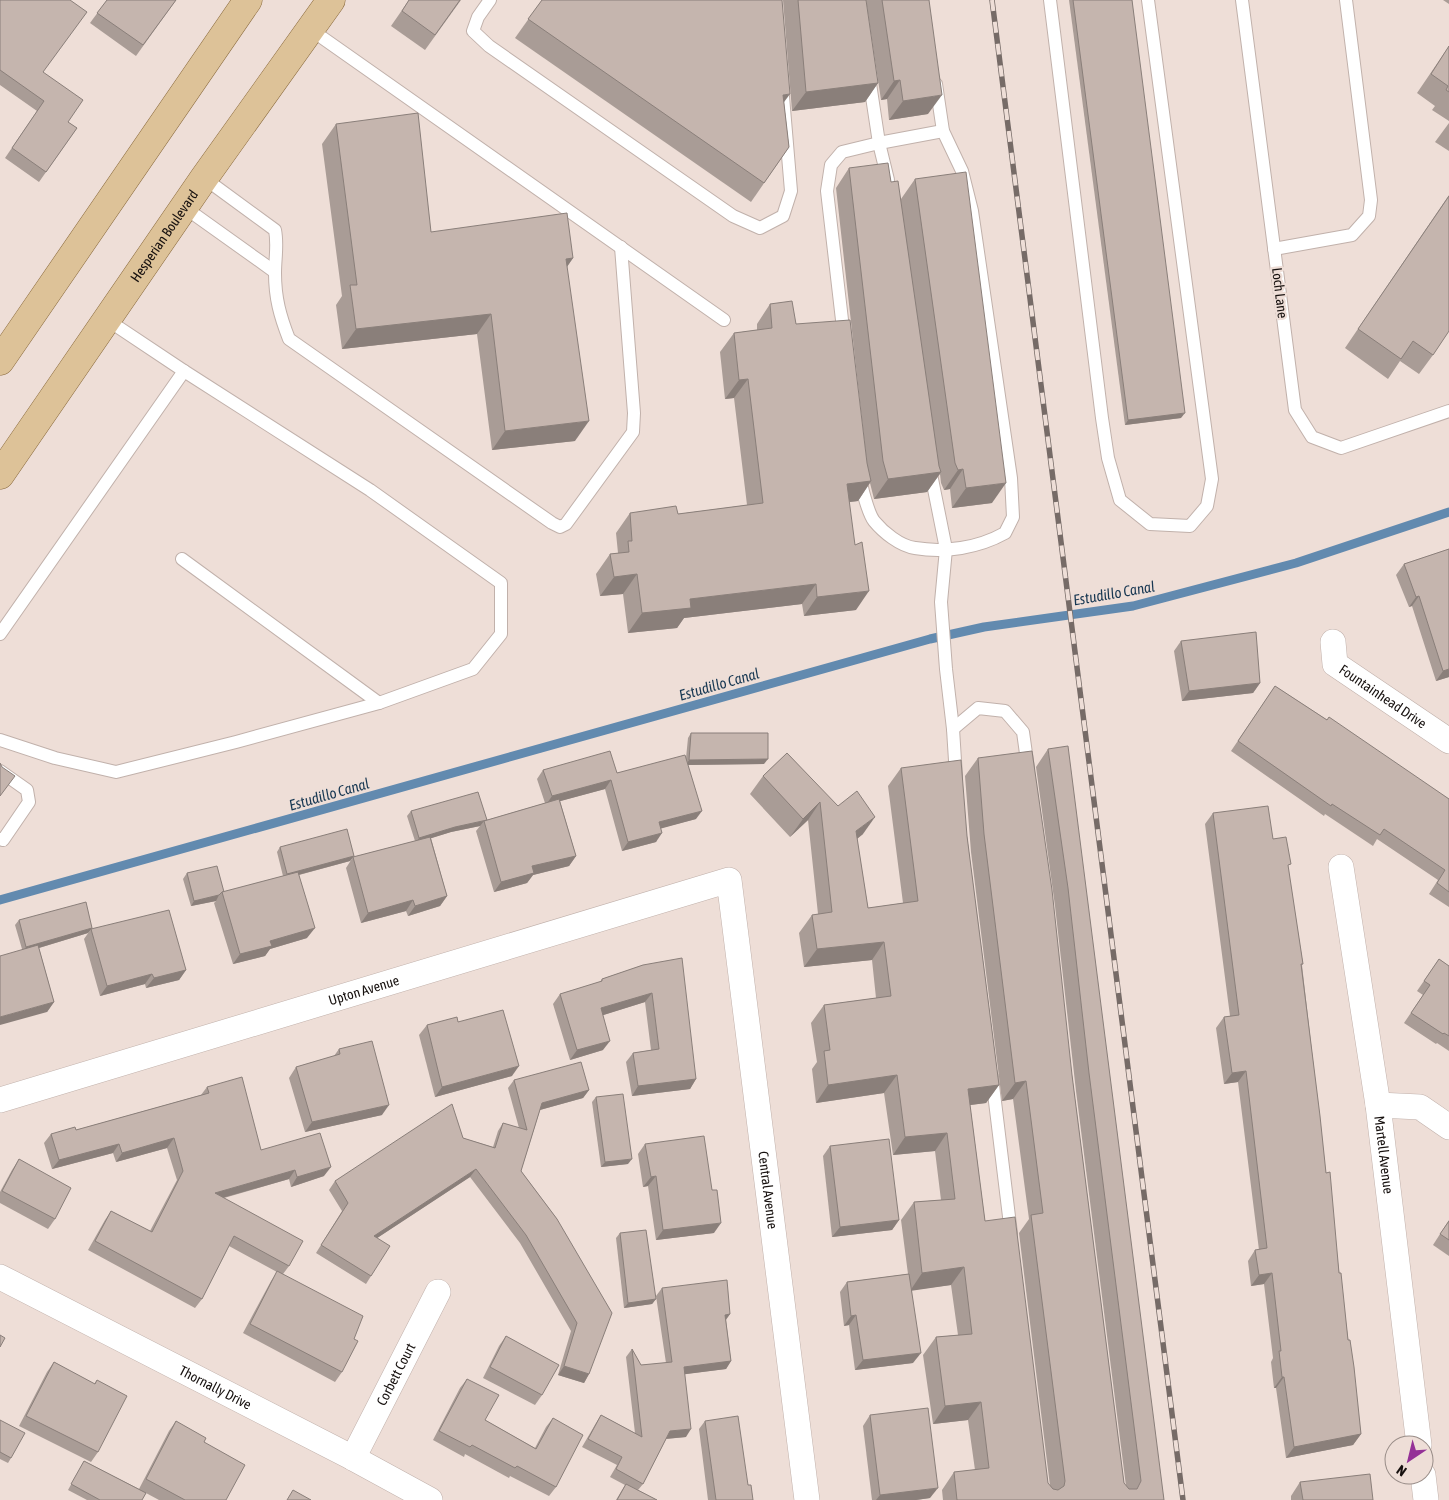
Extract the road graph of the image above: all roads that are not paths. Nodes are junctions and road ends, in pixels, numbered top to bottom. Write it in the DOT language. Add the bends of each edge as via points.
graph roads {
  1 [pos="248,0"];
  2 [pos="331,0"];
  3 [pos="490,0"];
  4 [pos="1050,0"];
  5 [pos="1148,0"];
  6 [pos="1242,0"];
  7 [pos="1346,0"];
  8 [pos="310,29"];
  9 [pos="868,69"];
  10 [pos="935,75"];
  11 [pos="782,76"];
  12 [pos="943,130"];
  13 [pos="878,143"];
  14 [pos="204,178"];
  15 [pos="890,189"];
  16 [pos="184,207"];
  17 [pos="620,247"];
  18 [pos="1274,249"];
  19 [pos="275,272"];
  20 [pos="106,319"];
  21 [pos="724,320"];
  22 [pos="845,346"];
  23 [pos="0,361"];
  24 [pos="184,371"];
  25 [pos="1449,411"];
  26 [pos="928,456"];
  27 [pos="859,462"];
  28 [pos="0,475"];
  29 [pos="946,549"];
  30 [pos="182,559"];
  31 [pos="0,634"];
  32 [pos="1333,642"];
  33 [pos="379,703"];
  34 [pos="953,729"];
  35 [pos="0,740"];
  36 [pos="1449,741"];
  37 [pos="0,771"];
  38 [pos="1029,776"];
  39 [pos="957,789"];
  40 [pos="0,839"];
  41 [pos="1341,867"];
  42 [pos="729,880"];
  43 [pos="990,1067"];
  44 [pos="0,1100"];
  45 [pos="1378,1105"];
  46 [pos="1449,1127"];
  47 [pos="1012,1243"];
  48 [pos="0,1277"];
  49 [pos="438,1292"];
  50 [pos="1418,1435"];
  51 [pos="353,1458"];
  52 [pos="1424,1485"];
  53 [pos="430,1500"];
  54 [pos="807,1500"];
  55 [pos="1426,1500"];
  1 -- 23 [label="main road"];
  2 -- 8 [label="main road, Hesperian Boulevard"];
  3 -- 11 [label="lane" via="473,31 489,46 733,216 760,228 783,216 791,191"];
  4 -- 5 [label="lane" via="1108,458 1120,500 1127,506 1150,524 1190,526 1207,506 1212,479"];
  6 -- 18 [label="lane, Loch Lane"];
  7 -- 18 [label="lane" via="1371,200 1369,216 1352,235"];
  8 -- 14 [label="main road, Hesperian Boulevard"];
  8 -- 17 [label="lane"];
  9 -- 13 [label="lane"];
  10 -- 12 [label="lane"];
  12 -- 13 [label="lane"];
  12 -- 29 [label="lane" via="962,171 972,211 1013,507 1013,517 1005,533 980,545"];
  13 -- 15 [label="lane"];
  13 -- 22 [label="lane" via="842,152 831,165 827,191"];
  14 -- 16 [label="main road, Hesperian Boulevard"];
  14 -- 19 [label="lane" via="275,230 278,243"];
  16 -- 19 [label="lane"];
  16 -- 20 [label="main road, Hesperian Boulevard"];
  17 -- 19 [label="lane" via="633,432 566,524 560,527 289,339 279,314"];
  17 -- 21 [label="lane"];
  18 -- 25 [label="lane, Loch Lane" via="1295,410 1312,437 1341,448"];
  20 -- 24 [label="lane"];
  20 -- 28 [label="main road, Hesperian Boulevard"];
  24 -- 31 [label="lane"];
  24 -- 33 [label="lane" via="370,490 501,583 501,634 473,669"];
  26 -- 29 [label="lane"];
  27 -- 29 [label="lane" via="872,519 902,544 914,548"];
  29 -- 34 [label="lane" via="941,602"];
  30 -- 33 [label="lane"];
  32 -- 36 [label="street, Fountainhead Drive" via="1335,664"];
  33 -- 35 [label="lane" via="116,772 54,758"];
  34 -- 38 [label="lane" via="978,708 1005,711 1022,732"];
  34 -- 39 [label="lane"];
  37 -- 40 [label="lane" via="27,790 29,802"];
  41 -- 45 [label="street, Martell Avenue"];
  42 -- 44 [label="street, Upton Avenue"];
  42 -- 54 [label="street, Central Avenue"];
  43 -- 47 [label="lane"];
  45 -- 46 [label="street" via="1420,1107"];
  45 -- 50 [label="street, Martell Avenue"];
  48 -- 51 [label="street, Thornally Drive"];
  49 -- 51 [label="street, Corbett Court"];
  51 -- 53 [label="street, Thornally Drive"];
  52 -- 55 [label="street"];
}
